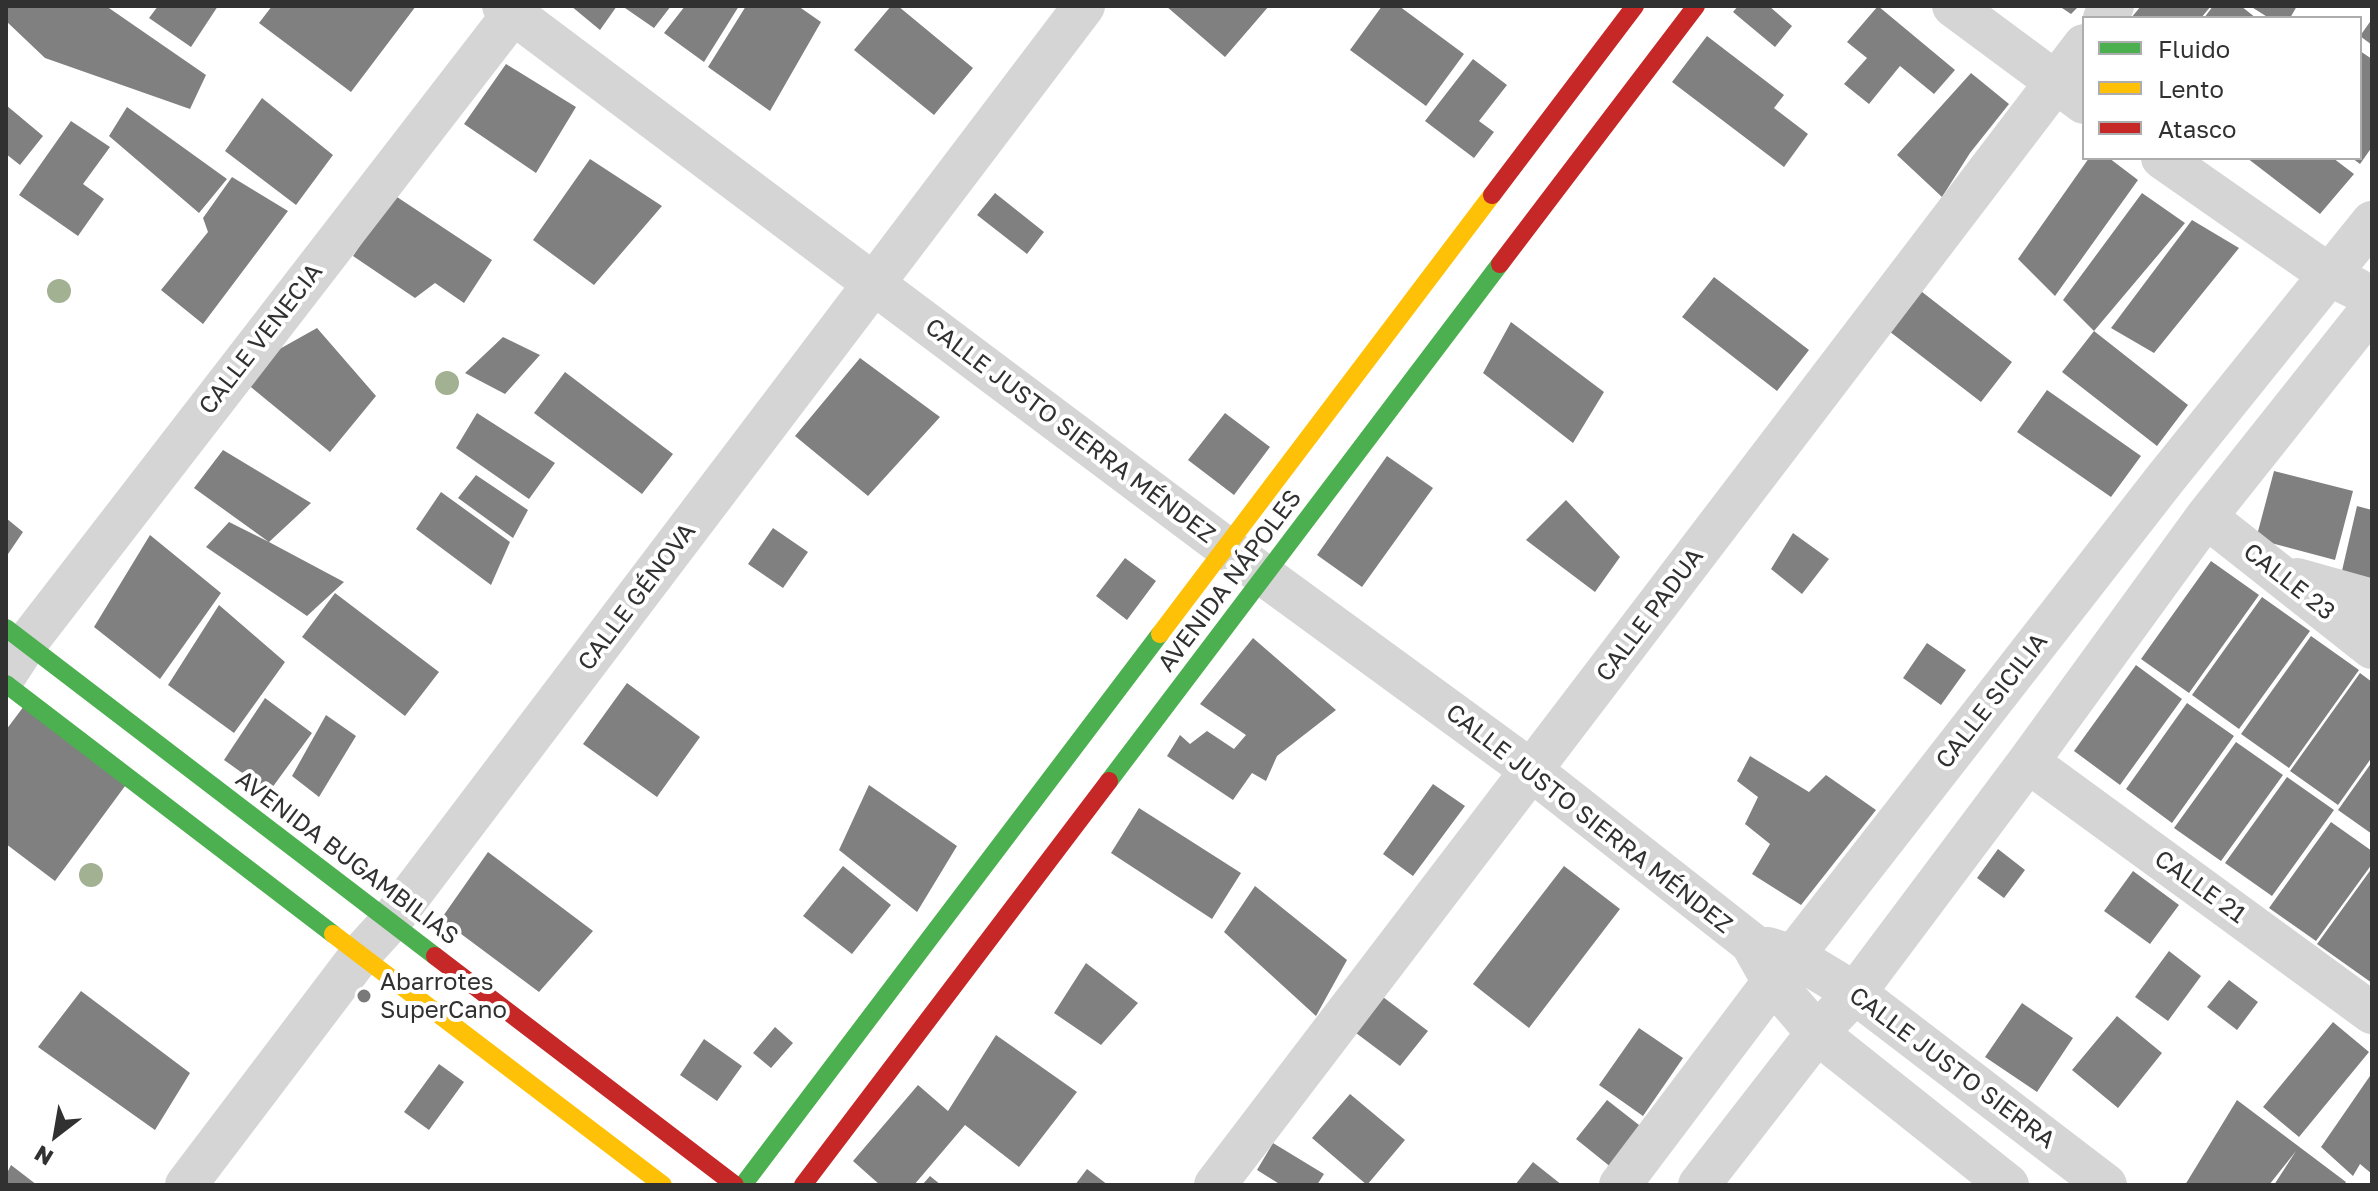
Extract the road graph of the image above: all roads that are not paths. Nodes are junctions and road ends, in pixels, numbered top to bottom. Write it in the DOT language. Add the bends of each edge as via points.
graph roads {
  1 [pos="1084,6"];
  2 [pos="1635,6"];
  3 [pos="1696,6"];
  4 [pos="1953,6"];
  5 [pos="512,9"];
  6 [pos="2082,52"];
  7 [pos="2070,93"];
  8 [pos="2165,160"];
  9 [pos="2372,222"];
  10 [pos="2331,276"];
  11 [pos="874,285"];
  12 [pos="2372,297"];
  13 [pos="2372,308"];
  14 [pos="2206,517"];
  15 [pos="1225,547"];
  16 [pos="2280,574"];
  17 [pos="1264,576"];
  18 [pos="2372,600"];
  19 [pos="2372,648"];
  20 [pos="13,649"];
  21 [pos="6,684"];
  22 [pos="2028,762"];
  23 [pos="1532,771"];
  24 [pos="390,922"];
  25 [pos="361,954"];
  26 [pos="1784,969"];
  27 [pos="1855,993"];
  28 [pos="2372,1013"];
  29 [pos="1817,1033"];
  30 [pos="186,1185"];
  31 [pos="663,1185"];
  32 [pos="735,1185"];
  33 [pos="743,1185"];
  34 [pos="803,1185"];
  35 [pos="1215,1185"];
  36 [pos="1620,1185"];
  37 [pos="1699,1185"];
  38 [pos="2008,1185"];
  39 [pos="2106,1185"];
  1 -- 11 [label="street, CALLE GÉNOVA"];
  2 -- 15 [label="main road, AVENIDA NÁPOLES"];
  3 -- 17 [label="main road, AVENIDA NÁPOLES"];
  4 -- 7 [label="street"];
  5 -- 11 [label="street, CALLE JUSTO SIERRA MÉNDEZ"];
  5 -- 20 [label="street, CALLE VENECIA"];
  6 -- 7 [label="street, CALLE PADUA"];
  7 -- 23 [label="street, CALLE PADUA"];
  8 -- 10 [label="street"];
  9 -- 10 [label="street, CALLE SICILIA"];
  10 -- 12 [label="street"];
  10 -- 26 [label="street, CALLE SICILIA" via="2165,479"];
  11 -- 15 [label="street, CALLE JUSTO SIERRA MÉNDEZ"];
  11 -- 24 [label="street, CALLE GÉNOVA"];
  13 -- 14 [label="street"];
  14 -- 16 [label="street, CALLE 23"];
  14 -- 22 [label="street"];
  15 -- 17 [label="street, CALLE JUSTO SIERRA MÉNDEZ"];
  15 -- 33 [label="main road, AVENIDA NÁPOLES"];
  16 -- 18 [label="street"];
  16 -- 19 [label="street, CALLE 23"];
  17 -- 23 [label="street, CALLE JUSTO SIERRA MÉNDEZ"];
  17 -- 34 [label="main road, AVENIDA NÁPOLES"];
  20 -- 24 [label="main road, AVENIDA BUGAMBILIAS"];
  21 -- 25 [label="main road"];
  22 -- 27 [label="street"];
  22 -- 28 [label="street, CALLE 21"];
  23 -- 26 [label="street, CALLE JUSTO SIERRA MÉNDEZ"];
  23 -- 35 [label="street, CALLE PADUA"];
  24 -- 25 [label="street, CALLE GÉNOVA"];
  24 -- 32 [label="main road, AVENIDA BUGAMBILIAS"];
  25 -- 30 [label="street, CALLE GÉNOVA"];
  25 -- 31 [label="main road"];
  26 -- 27 [label="street, CALLE JUSTO SIERRA"];
  26 -- 29 [label="street"];
  26 -- 36 [label="street, CALLE SICILIA"];
  27 -- 29 [label="street"];
  27 -- 39 [label="street, CALLE JUSTO SIERRA"];
  29 -- 37 [label="street"];
  29 -- 38 [label="street"];
}
